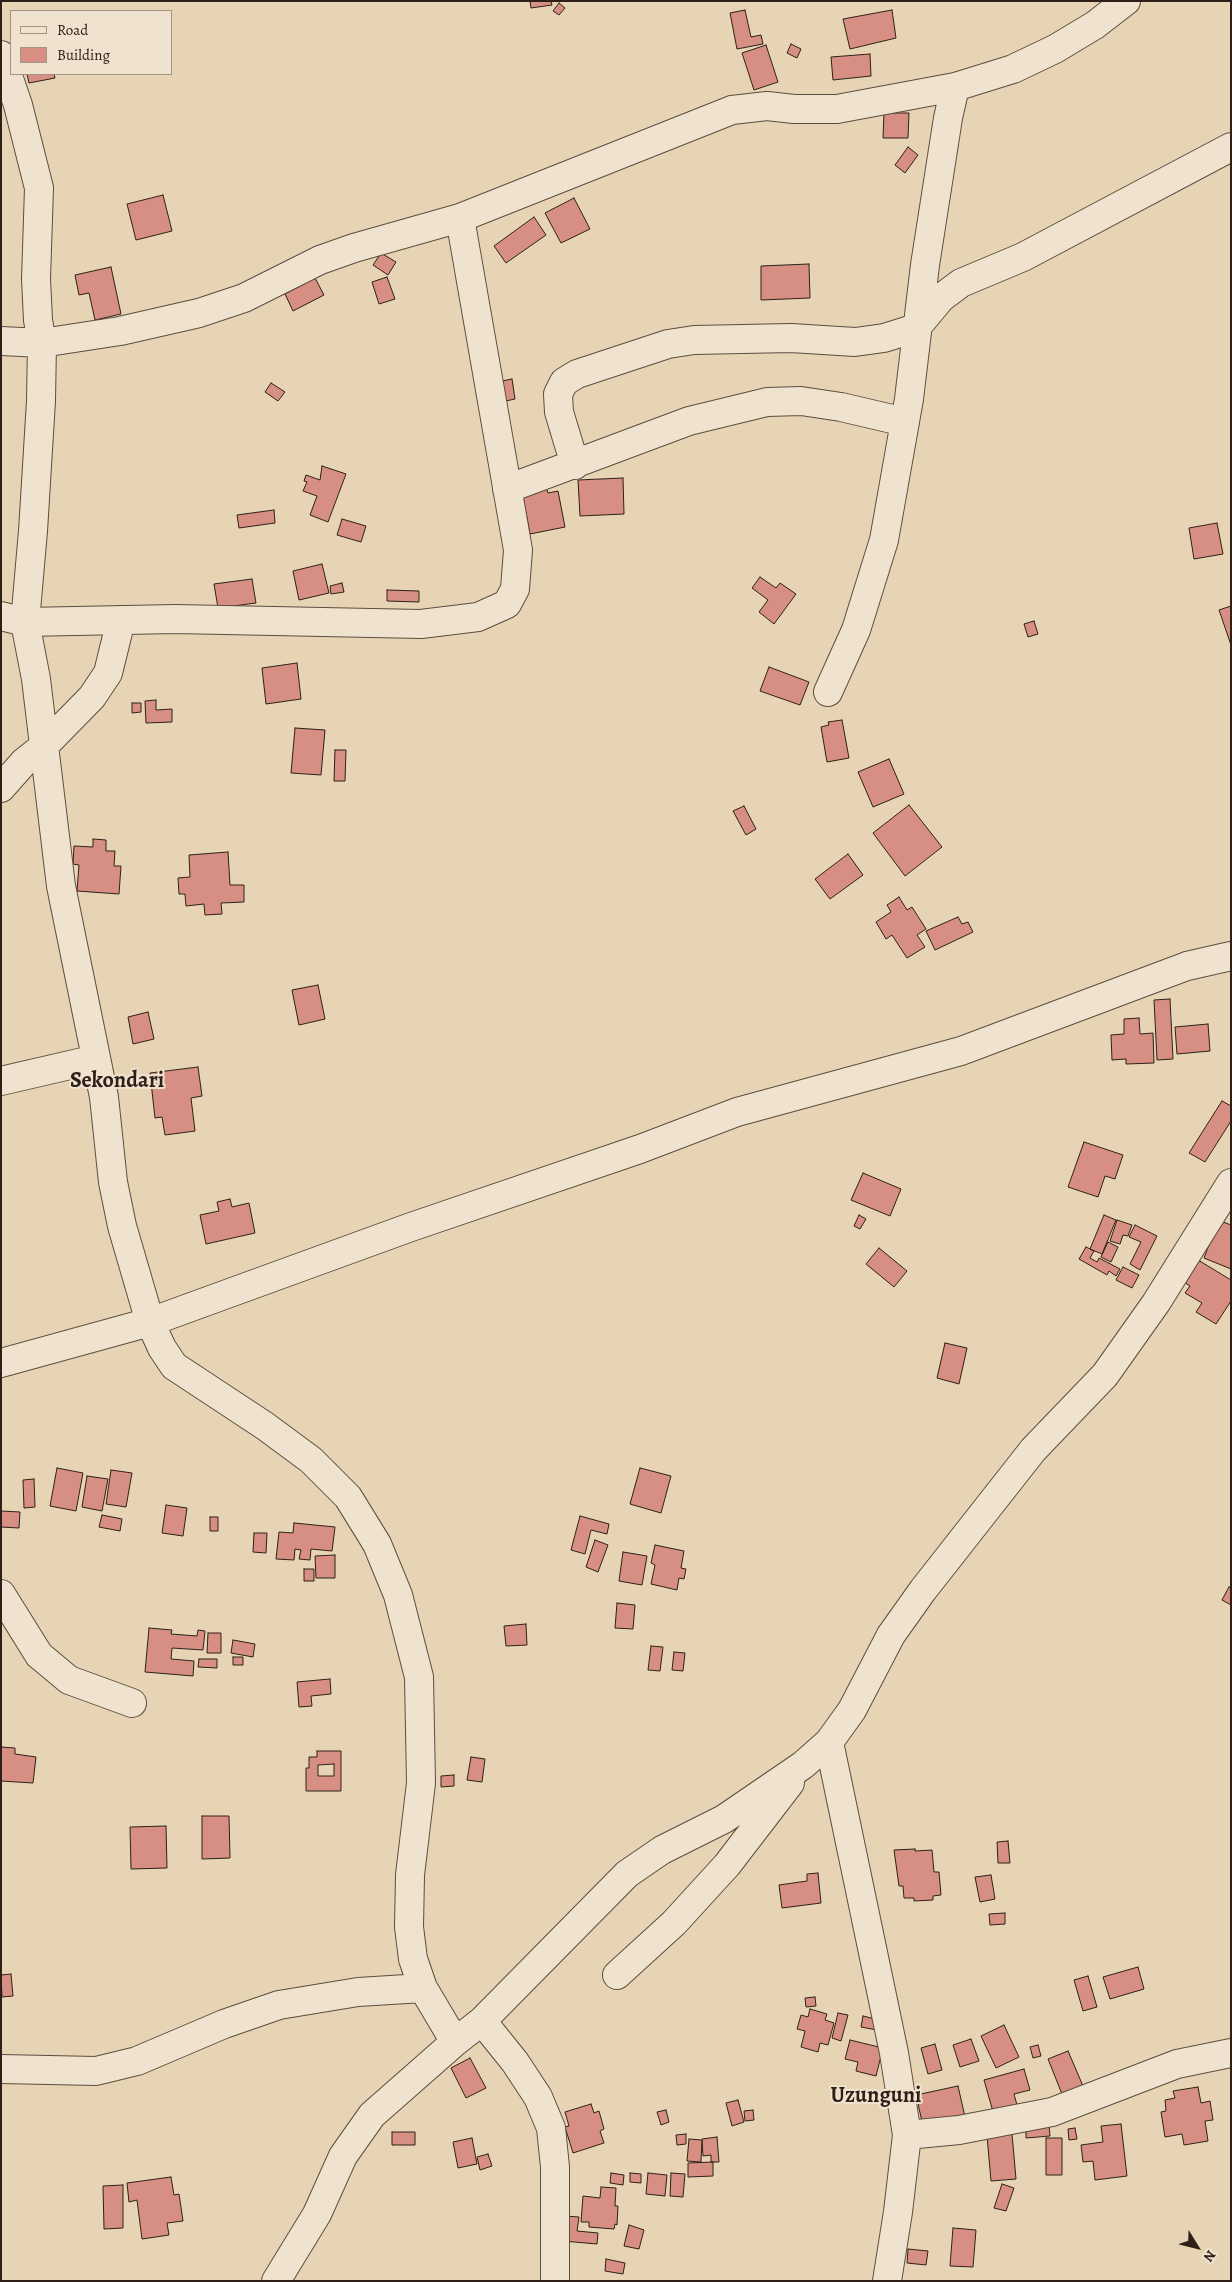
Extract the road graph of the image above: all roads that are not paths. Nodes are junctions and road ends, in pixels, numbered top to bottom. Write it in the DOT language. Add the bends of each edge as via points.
graph roads {
  1 [pos="1126,1"];
  2 [pos="1,55"];
  3 [pos="955,87"];
  4 [pos="1231,147"];
  5 [pos="460,218"];
  6 [pos="916,328"];
  7 [pos="1,341"];
  8 [pos="42,343"];
  9 [pos="904,422"];
  10 [pos="575,465"];
  11 [pos="507,489"];
  12 [pos="13,619"];
  13 [pos="121,620"];
  14 [pos="828,692"];
  15 [pos="43,747"];
  16 [pos="1,788"];
  17 [pos="1231,956"];
  18 [pos="96,1059"];
  19 [pos="1,1081"];
  20 [pos="1231,1183"];
  21 [pos="150,1322"];
  22 [pos="1,1363"];
  23 [pos="1,1594"];
  24 [pos="132,1703"];
  25 [pos="830,1742"];
  26 [pos="803,1765"];
  27 [pos="617,1975"];
  28 [pos="423,1988"];
  29 [pos="482,2021"];
  30 [pos="455,2042"];
  31 [pos="1231,2053"];
  32 [pos="1,2069"];
  33 [pos="907,2135"];
  34 [pos="276,2281"];
  35 [pos="555,2281"];
  36 [pos="886,2281"];
  1 -- 3 [label="street" via="1055,49 1013,69"];
  2 -- 8 [label="street" via="21,114 39,188 36,279"];
  3 -- 5 [label="street" via="837,108 767,106 732,110"];
  3 -- 6 [label="street"];
  4 -- 6 [label="street" via="1023,257 961,283 941,298"];
  5 -- 8 [label="street" via="320,260 244,298 199,313 120,331"];
  5 -- 11 [label="street"];
  6 -- 9 [label="street"];
  6 -- 10 [label="street" via="884,338 855,342 791,338 694,340 668,344 577,374 564,382 558,394 559,412"];
  7 -- 8 [label="street"];
  8 -- 12 [label="street" via="33,531"];
  9 -- 10 [label="street" via="801,401 767,402 689,421"];
  9 -- 14 [label="street" via="884,540 856,630"];
  10 -- 11 [label="street"];
  11 -- 13 [label="street" via="518,550 515,589 508,604 478,616 421,624"];
  12 -- 13 [label="street"];
  12 -- 15 [label="street" via="36,679"];
  13 -- 15 [label="street" via="108,673 92,697"];
  15 -- 16 [label="street" via="24,762"];
  15 -- 18 [label="street" via="61,886"];
  17 -- 21 [label="street" via="1187,966 961,1051 737,1112"];
  18 -- 19 [label="street"];
  18 -- 21 [label="street" via="104,1097 113,1182"];
  20 -- 25 [label="street" via="1156,1303 1105,1375 1033,1450 923,1590 891,1635 852,1710"];
  21 -- 22 [label="street"];
  21 -- 28 [label="street" via="174,1366 311,1460 348,1496 377,1544 398,1595 419,1677 421,1784 410,1875 409,1927 413,1959"];
  23 -- 24 [label="street" via="39,1655 69,1680"];
  25 -- 26 [label="street"];
  25 -- 33 [label="street" via="893,2044"];
  26 -- 27 [label="street" via="727,1865 674,1923"];
  26 -- 29 [label="street" via="724,1819 662,1850 627,1874"];
  28 -- 30 [label="street"];
  28 -- 32 [label="street" via="358,1992 279,2006 224,2024 137,2061 96,2072"];
  29 -- 30 [label="street"];
  29 -- 35 [label="street" via="538,2097 550,2128 555,2167"];
  30 -- 34 [label="street" via="372,2115 356,2135 317,2214"];
  31 -- 33 [label="street" via="1177,2064 1052,2112 959,2130"];
  33 -- 36 [label="street"];
}
